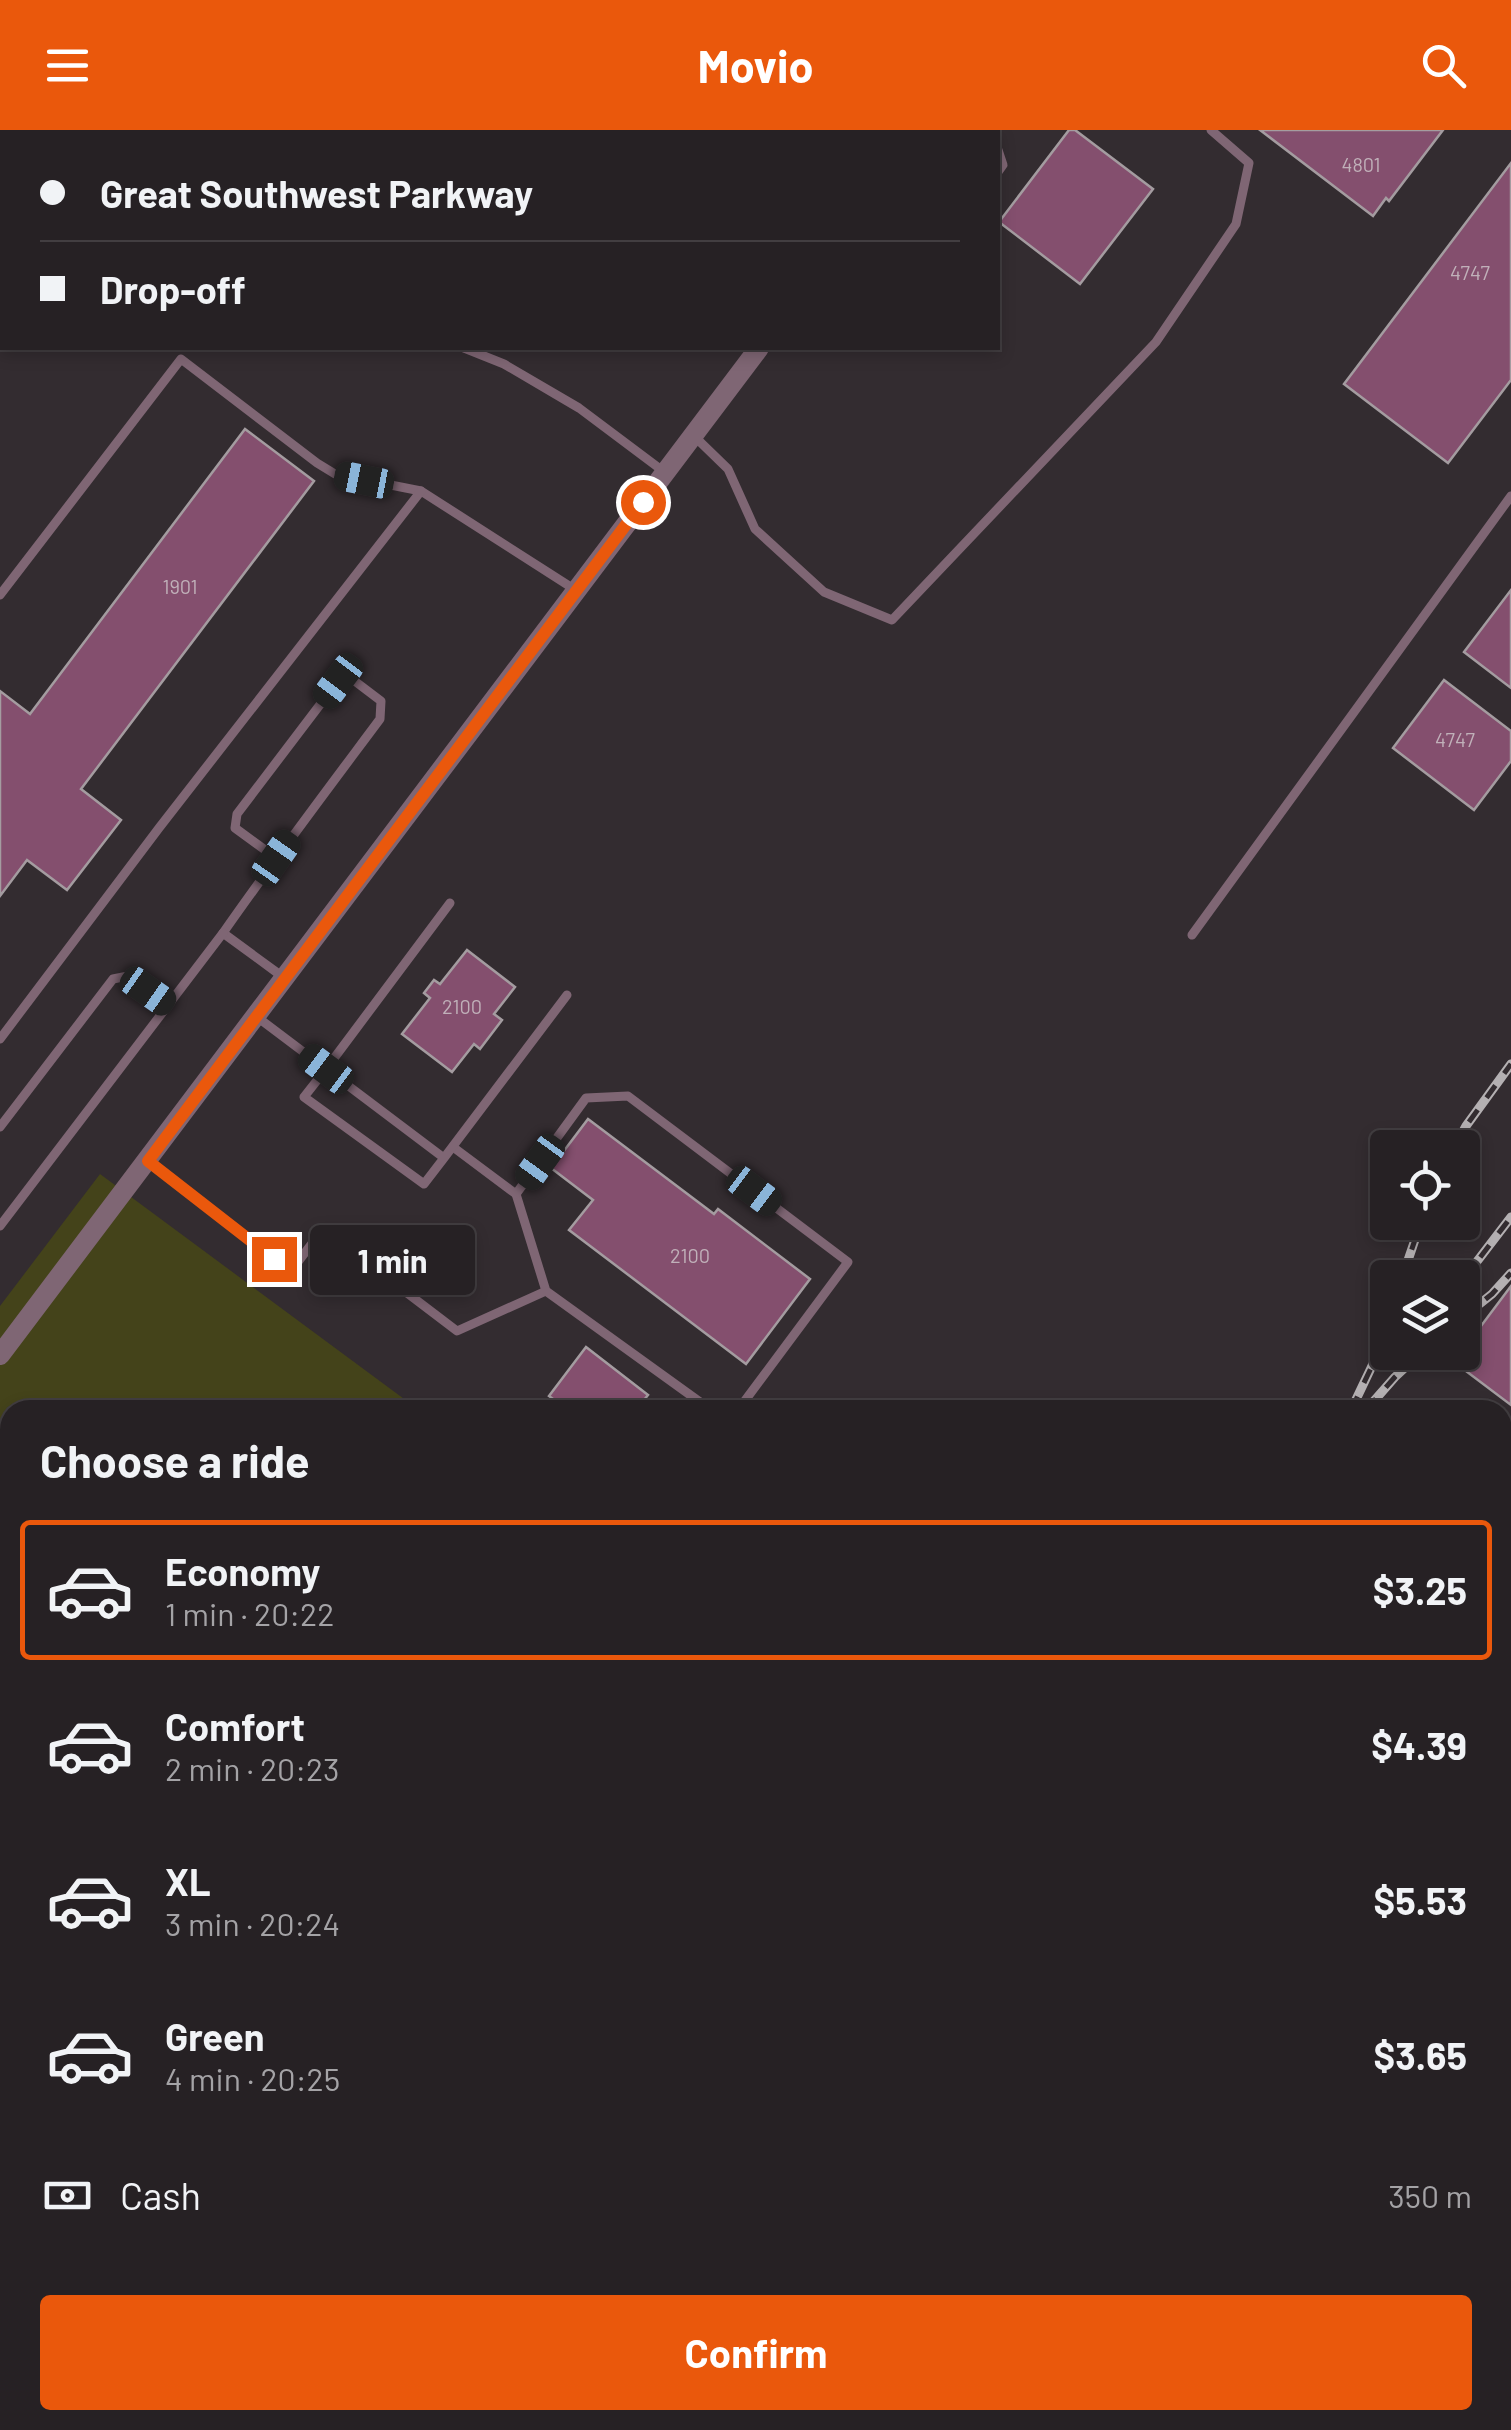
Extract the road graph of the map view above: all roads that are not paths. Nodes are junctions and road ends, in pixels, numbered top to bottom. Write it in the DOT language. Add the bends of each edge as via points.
graph roads {
  1 [pos="1210,130"];
  2 [pos="179,350"];
  3 [pos="469,350"];
  4 [pos="758,350"];
  5 [pos="181,359"];
  6 [pos="694,435"];
  7 [pos="665,473"];
  8 [pos="421,492"];
  9 [pos="1511,496"];
  10 [pos="576,590"];
  11 [pos="0,595"];
  12 [pos="276,858"];
  13 [pos="450,903"];
  14 [pos="223,932"];
  15 [pos="1192,935"];
  16 [pos="285,979"];
  17 [pos="567,994"];
  18 [pos="168,1005"];
  19 [pos="257,1017"];
  20 [pos="0,1039"];
  21 [pos="326,1069"];
  22 [pos="0,1128"];
  23 [pos="452,1147"];
  24 [pos="444,1158"];
  25 [pos="148,1161"];
  26 [pos="516,1194"];
  27 [pos="0,1226"];
  28 [pos="546,1291"];
  29 [pos="0,1355"];
  30 [pos="697,1400"];
  31 [pos="745,1400"];
  1 -- 6 [label="lane" via="1249,163 1236,224 1156,342 892,620 824,592 755,529 728,468"];
  2 -- 5 [label="lane"];
  3 -- 7 [label="lane" via="579,408"];
  4 -- 6 [label="street"];
  5 -- 8 [label="lane" via="335,474"];
  5 -- 11 [label="lane"];
  6 -- 7 [label="street"];
  7 -- 10 [label="street"];
  8 -- 10 [label="lane"];
  8 -- 20 [label="lane"];
  9 -- 15 [label="lane"];
  10 -- 16 [label="street"];
  12 -- 12 [label="lane" via="380,719 381,701 352,679 338,681 237,814 235,828"];
  12 -- 14 [label="lane"];
  13 -- 21 [label="lane"];
  14 -- 16 [label="lane"];
  14 -- 18 [label="lane"];
  16 -- 19 [label="street"];
  17 -- 23 [label="lane"];
  18 -- 22 [label="lane" via="128,976 113,979"];
  18 -- 27 [label="lane"];
  19 -- 21 [label="lane"];
  19 -- 25 [label="street"];
  21 -- 24 [label="lane"];
  21 -- 24 [label="lane" via="304,1097 424,1184"];
  23 -- 24 [label="lane"];
  23 -- 26 [label="lane"];
  25 -- 28 [label="lane" via="290,1271 323,1229 456,1330"];
  25 -- 29 [label="street"];
  26 -- 28 [label="lane"];
  26 -- 31 [label="lane" via="586,1098 628,1096 848,1262"];
  28 -- 30 [label="lane"];
}
